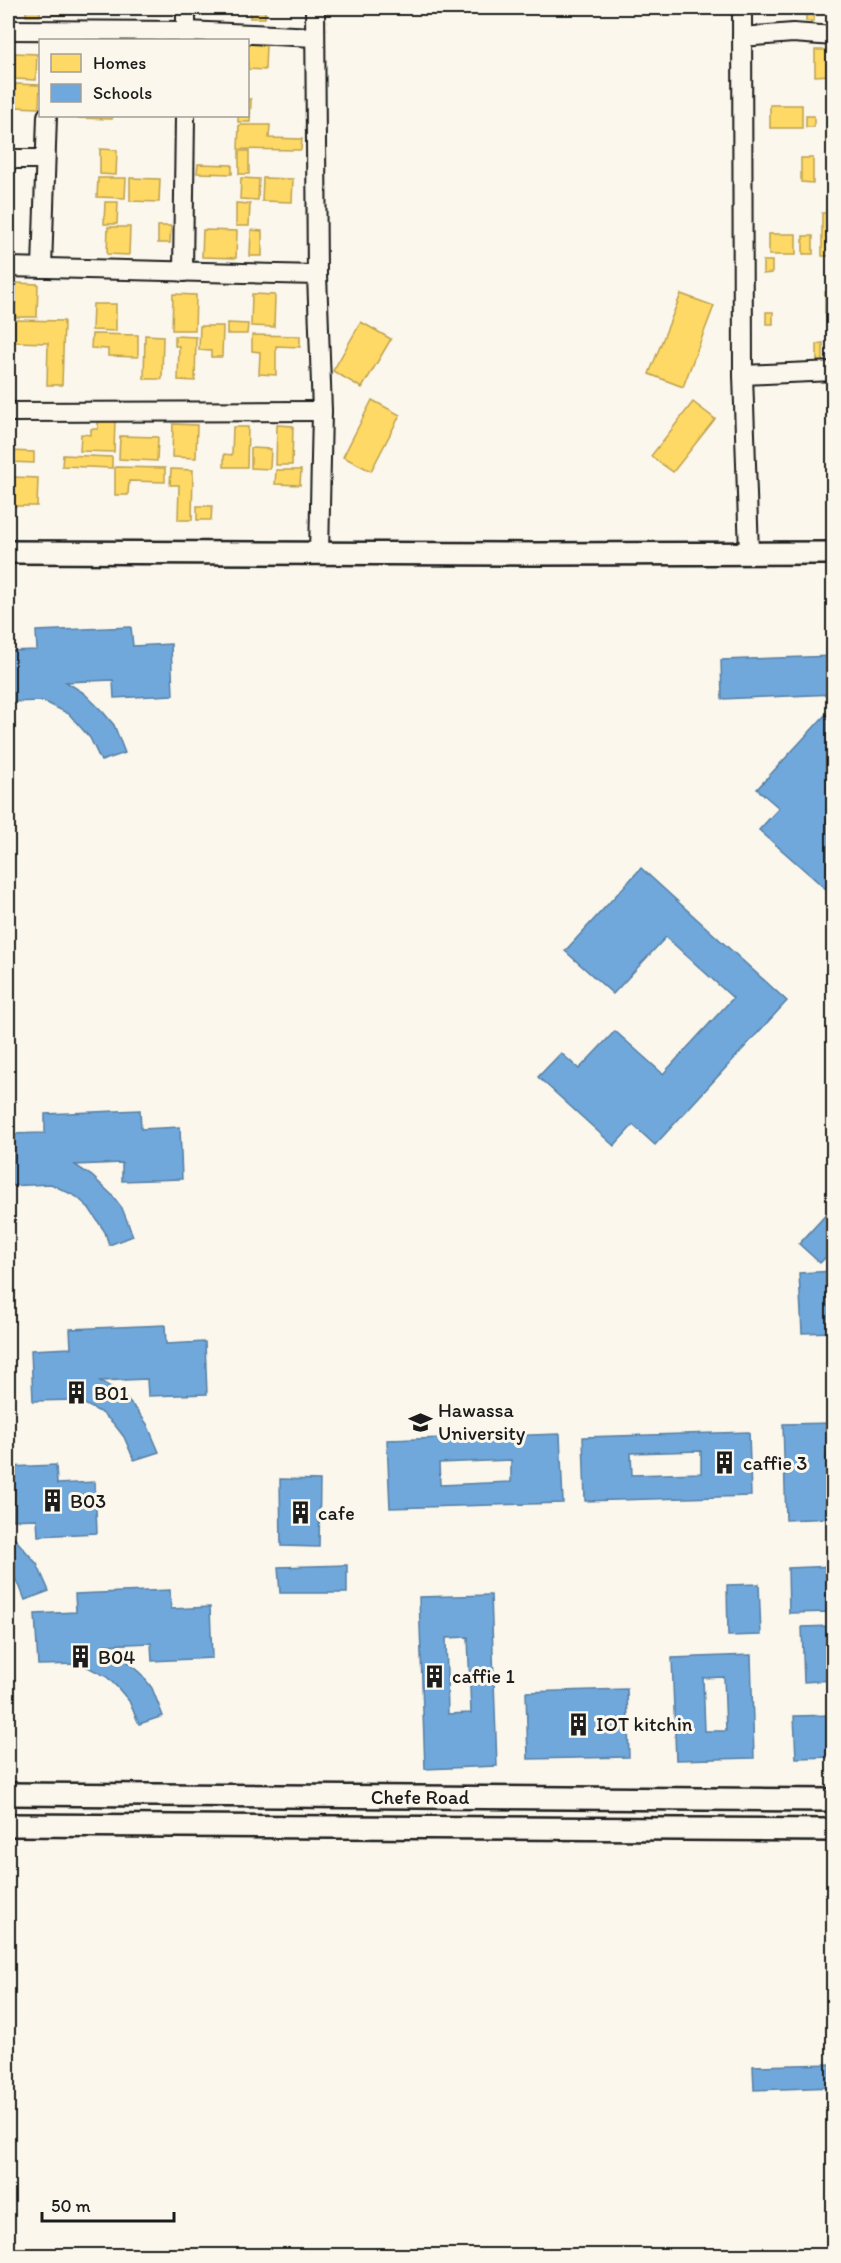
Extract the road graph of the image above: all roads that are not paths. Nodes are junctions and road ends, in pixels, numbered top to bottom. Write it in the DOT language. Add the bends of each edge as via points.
graph roads {
  1 [pos="186,8"];
  2 [pos="315,8"];
  3 [pos="742,8"];
  4 [pos="8,30"];
  5 [pos="49,36"];
  6 [pos="186,36"];
  7 [pos="834,36"];
  8 [pos="315,37"];
  9 [pos="742,37"];
  10 [pos="47,117"];
  11 [pos="185,117"];
  12 [pos="8,159"];
  13 [pos="45,159"];
  14 [pos="8,267"];
  15 [pos="42,268"];
  16 [pos="183,272"];
  17 [pos="317,275"];
  18 [pos="834,371"];
  19 [pos="743,375"];
  20 [pos="322,411"];
  21 [pos="8,412"];
  22 [pos="8,552"];
  23 [pos="834,552"];
  24 [pos="749,553"];
  25 [pos="319,554"];
  26 [pos="8,1794"];
  27 [pos="834,1800"];
  28 [pos="8,1825"];
  29 [pos="834,1830"];
  1 -- 6 [label="street"];
  2 -- 8 [label="street"];
  3 -- 9 [label="street"];
  4 -- 5 [label="street"];
  5 -- 6 [label="street"];
  6 -- 8 [label="street"];
  7 -- 9 [label="street" via="793,33"];
  8 -- 17 [label="street"];
  9 -- 19 [label="street"];
  10 -- 13 [label="street"];
  11 -- 16 [label="street"];
  12 -- 13 [label="street"];
  13 -- 15 [label="street"];
  14 -- 15 [label="street"];
  15 -- 16 [label="street"];
  16 -- 17 [label="street"];
  17 -- 20 [label="street"];
  18 -- 19 [label="street"];
  19 -- 24 [label="street"];
  20 -- 21 [label="street"];
  20 -- 25 [label="street"];
  22 -- 25 [label="street"];
  23 -- 24 [label="street"];
  24 -- 25 [label="street"];
  26 -- 27 [label="street, Chefe Road"];
  28 -- 29 [label="street, Chefe Road"];
}
